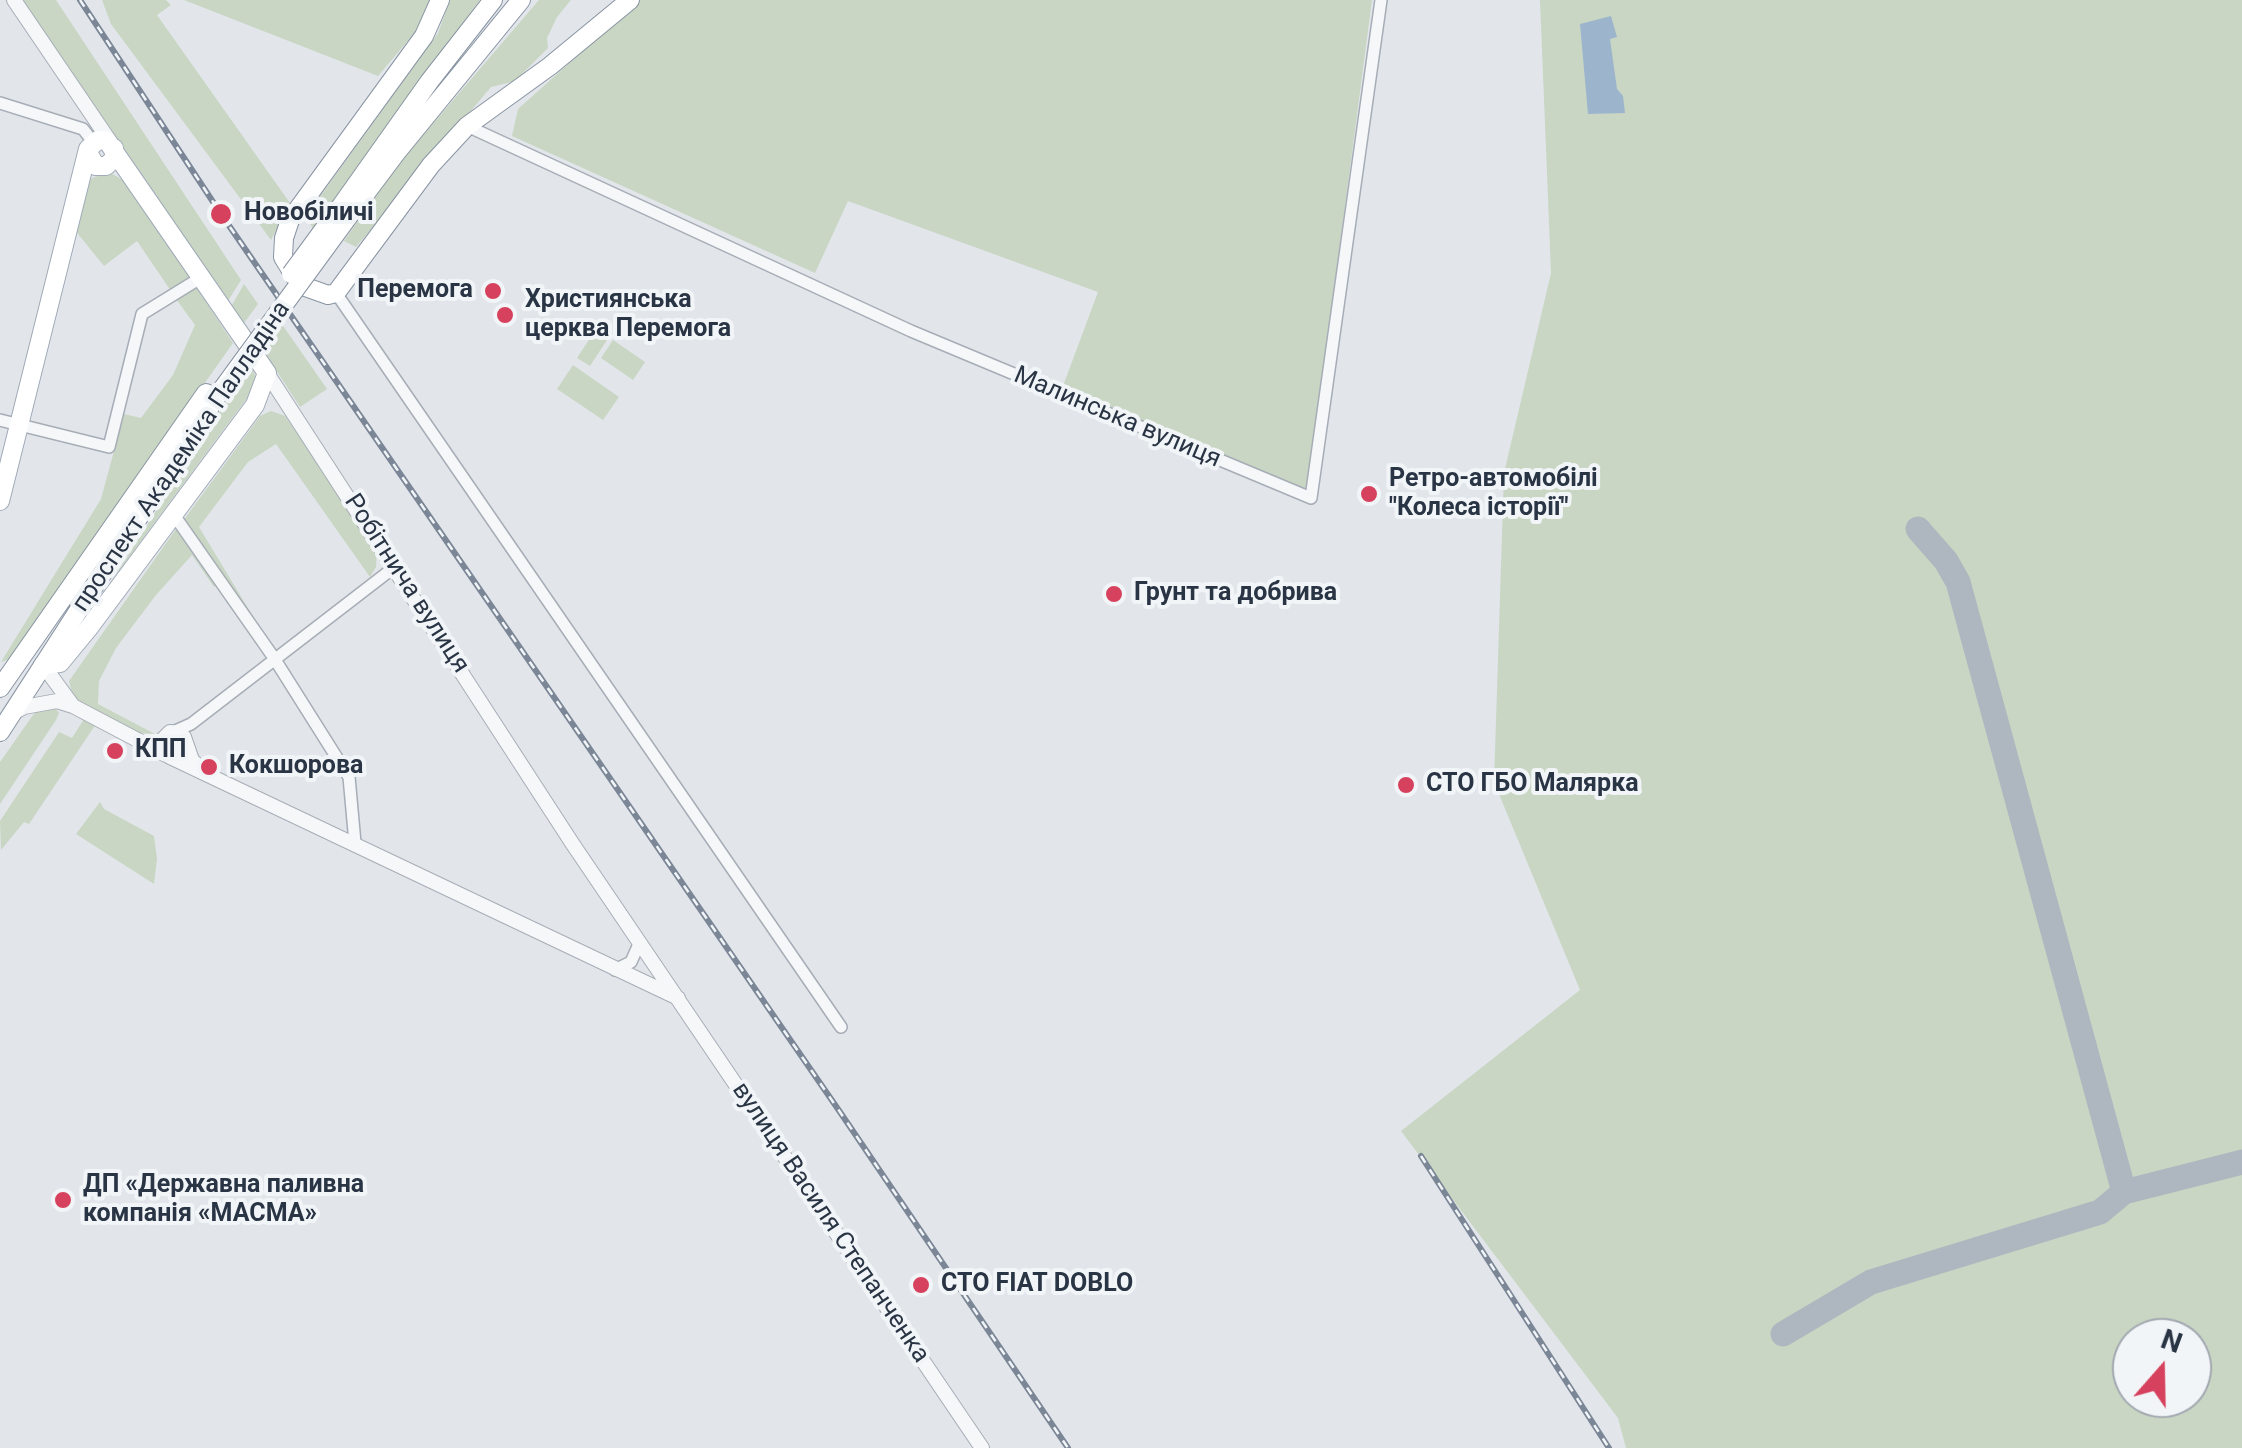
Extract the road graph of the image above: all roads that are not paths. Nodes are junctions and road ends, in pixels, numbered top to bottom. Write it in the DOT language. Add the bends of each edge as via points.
graph roads {
  1 [pos="14,0"];
  2 [pos="440,0"];
  3 [pos="492,0"];
  4 [pos="522,0"];
  5 [pos="630,0"];
  6 [pos="1380,0"];
  7 [pos="0,104"];
  8 [pos="467,126"];
  9 [pos="102,153"];
  10 [pos="346,209"];
  11 [pos="202,277"];
  12 [pos="336,293"];
  13 [pos="267,373"];
  14 [pos="210,396"];
  15 [pos="282,398"];
  16 [pos="255,405"];
  17 [pos="0,420"];
  18 [pos="19,425"];
  19 [pos="0,501"];
  20 [pos="174,515"];
  21 [pos="396,566"];
  22 [pos="274,658"];
  23 [pos="43,665"];
  24 [pos="7,670"];
  25 [pos="0,688"];
  26 [pos="73,706"];
  27 [pos="12,714"];
  28 [pos="192,724"];
  29 [pos="0,732"];
  30 [pos="168,734"];
  31 [pos="140,742"];
  32 [pos="186,745"];
  33 [pos="168,756"];
  34 [pos="205,773"];
  35 [pos="355,844"];
  36 [pos="640,944"];
  37 [pos="615,970"];
  38 [pos="678,999"];
  39 [pos="841,1026"];
  40 [pos="982,1448"];
  1 -- 9 [label="street" via="93,116"];
  2 -- 12 [label="main road" via="424,36 290,220 283,257 290,272 314,292"];
  3 -- 10 [label="main road, проспект Академіка Палладіна" via="428,82"];
  4 -- 10 [label="main road, проспект Академіка Палладіна"];
  5 -- 8 [label="main road"];
  6 -- 8 [label="street, Малинська вулиця" via="1311,498 911,330"];
  7 -- 9 [label="street" via="82,130"];
  8 -- 12 [label="main road"];
  9 -- 11 [label="main road, Робітнича вулиця" via="130,172"];
  9 -- 18 [label="main road" via="80,178"];
  10 -- 14 [label="main road, проспект Академіка Палладіна, bridge"];
  11 -- 13 [label="main road, Робітнича вулиця"];
  11 -- 18 [label="street" via="142,314 109,448"];
  12 -- 39 [label="street"];
  13 -- 15 [label="street, Робітнича вулиця"];
  13 -- 16 [label="main road"];
  14 -- 23 [label="main road, проспект Академіка Палладіна"];
  14 -- 24 [label="main road, проспект Академіка Палладіна"];
  15 -- 16 [label="street"];
  15 -- 21 [label="street, Робітнича вулиця"];
  16 -- 20 [label="main road"];
  17 -- 18 [label="street"];
  18 -- 19 [label="main road"];
  20 -- 22 [label="street"];
  20 -- 23 [label="main road" via="60,663"];
  21 -- 22 [label="street"];
  21 -- 36 [label="street, Робітнича вулиця"];
  22 -- 28 [label="street"];
  22 -- 35 [label="street" via="349,777"];
  23 -- 26 [label="street"];
  23 -- 27 [label="main road, проспект Академіка Палладіна"];
  24 -- 25 [label="main road, проспект Академіка Палладіна"];
  26 -- 27 [label="street" via="50,701"];
  26 -- 31 [label="street"];
  27 -- 29 [label="main road, проспект Академіка Палладіна"];
  28 -- 30 [label="street"];
  28 -- 32 [label="street"];
  30 -- 31 [label="street"];
  30 -- 32 [label="street" via="179,733"];
  30 -- 33 [label="street" via="160,746"];
  31 -- 33 [label="street"];
  32 -- 33 [label="street" via="182,754"];
  32 -- 34 [label="street"];
  33 -- 34 [label="street"];
  34 -- 35 [label="street"];
  35 -- 37 [label="street"];
  36 -- 37 [label="street" via="631,962"];
  36 -- 38 [label="street, Робітнича вулиця"];
  37 -- 38 [label="street"];
  38 -- 40 [label="street, вулиця Василя Степанченка"];
}
